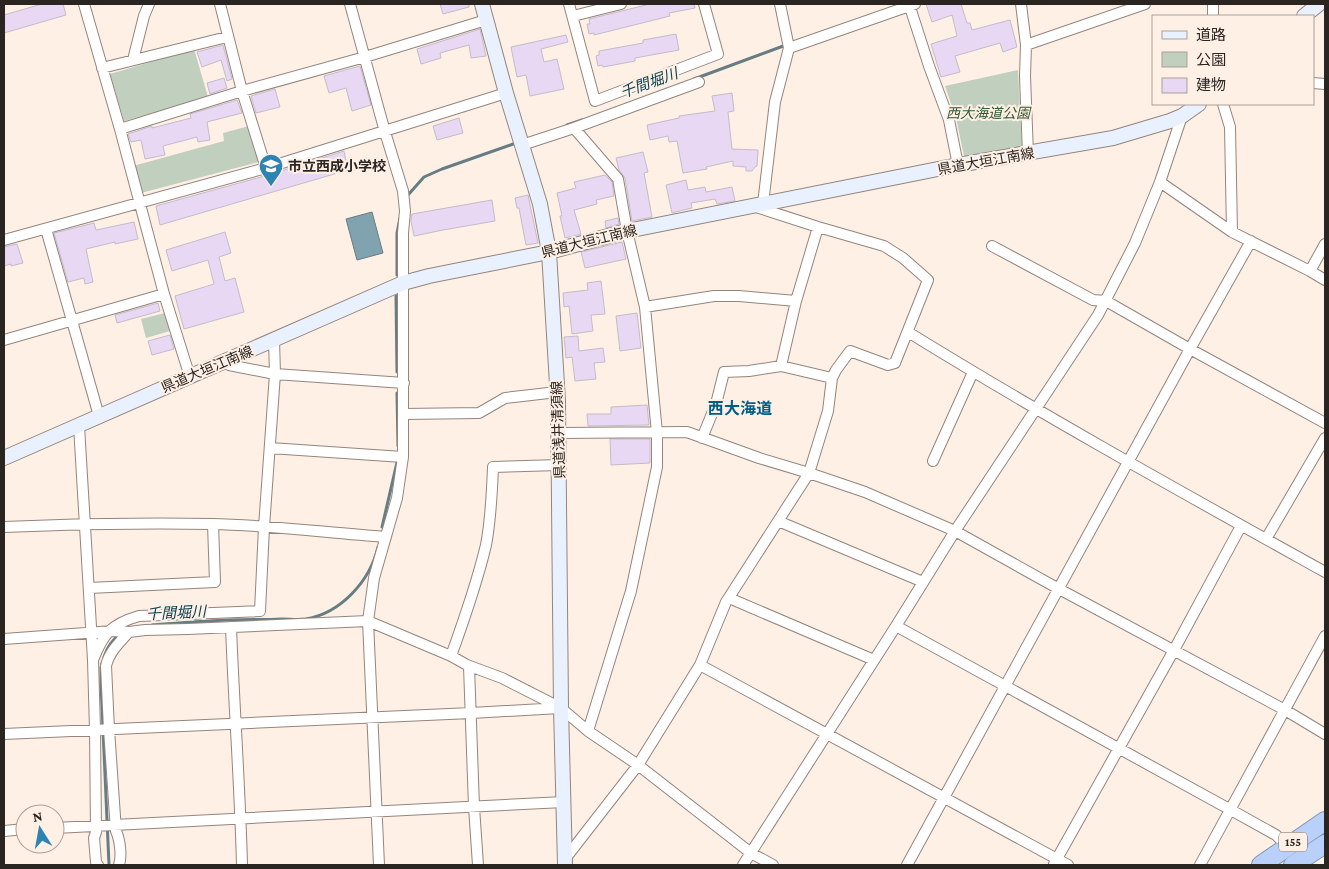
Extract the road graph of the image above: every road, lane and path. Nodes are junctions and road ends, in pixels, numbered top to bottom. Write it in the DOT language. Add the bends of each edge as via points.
graph roads {
  1 [pos="84,4"];
  2 [pos="149,4"];
  3 [pos="220,4"];
  4 [pos="350,4"];
  5 [pos="482,4"];
  6 [pos="569,4"];
  7 [pos="621,4"];
  8 [pos="704,4"];
  9 [pos="780,4"];
  10 [pos="911,4"];
  11 [pos="1021,4"];
  12 [pos="1145,4"];
  13 [pos="1319,4"];
  14 [pos="1305,15"];
  15 [pos="573,16"];
  16 [pos="486,20"];
  17 [pos="228,37"];
  18 [pos="788,43"];
  19 [pos="1026,45"];
  20 [pos="365,57"];
  21 [pos="133,60"];
  22 [pos="102,68"];
  23 [pos="699,82"];
  24 [pos="242,91"];
  25 [pos="506,93"];
  26 [pos="1198,105"];
  27 [pos="1224,105"];
  28 [pos="1182,116"];
  29 [pos="574,128"];
  30 [pos="120,129"];
  31 [pos="386,132"];
  32 [pos="521,141"];
  33 [pos="1028,154"];
  34 [pos="958,165"];
  35 [pos="266,168"];
  36 [pos="1160,182"];
  37 [pos="140,202"];
  38 [pos="758,205"];
  39 [pos="818,227"];
  40 [pos="46,229"];
  41 [pos="627,230"];
  42 [pos="1232,232"];
  43 [pos="4,240"];
  44 [pos="1251,242"];
  45 [pos="1325,244"];
  46 [pos="992,246"];
  47 [pos="549,252"];
  48 [pos="1310,271"];
  49 [pos="1325,280"];
  50 [pos="403,283"];
  51 [pos="164,294"];
  52 [pos="796,301"];
  53 [pos="1106,301"];
  54 [pos="645,307"];
  55 [pos="71,321"];
  56 [pos="908,332"];
  57 [pos="4,340"];
  58 [pos="274,340"];
  59 [pos="1190,349"];
  60 [pos="223,362"];
  61 [pos="781,366"];
  62 [pos="973,372"];
  63 [pos="275,374"];
  64 [pos="190,377"];
  65 [pos="832,378"];
  66 [pos="404,383"];
  67 [pos="557,392"];
  68 [pos="1036,409"];
  69 [pos="404,414"];
  70 [pos="99,416"];
  71 [pos="1325,423"];
  72 [pos="79,426"];
  73 [pos="657,432"];
  74 [pos="558,433"];
  75 [pos="702,438"];
  76 [pos="1325,438"];
  77 [pos="270,448"];
  78 [pos="403,457"];
  79 [pos="4,458"];
  80 [pos="933,461"];
  81 [pos="1129,462"];
  82 [pos="559,465"];
  83 [pos="809,473"];
  84 [pos="778,521"];
  85 [pos="85,524"];
  86 [pos="214,524"];
  87 [pos="1241,526"];
  88 [pos="4,527"];
  89 [pos="264,527"];
  90 [pos="955,531"];
  91 [pos="386,538"];
  92 [pos="1266,539"];
  93 [pos="1325,572"];
  94 [pos="923,582"];
  95 [pos="89,588"];
  96 [pos="1059,589"];
  97 [pos="729,598"];
  98 [pos="233,621"];
  99 [pos="368,621"];
  100 [pos="896,626"];
  101 [pos="110,631"];
  102 [pos="128,632"];
  103 [pos="91,633"];
  104 [pos="1325,636"];
  105 [pos="4,639"];
  106 [pos="1174,650"];
  107 [pos="451,656"];
  108 [pos="92,660"];
  109 [pos="874,660"];
  110 [pos="700,665"];
  111 [pos="469,666"];
  112 [pos="1005,686"];
  113 [pos="561,708"];
  114 [pos="1285,710"];
  115 [pos="471,713"];
  116 [pos="372,717"];
  117 [pos="235,723"];
  118 [pos="102,730"];
  119 [pos="588,731"];
  120 [pos="4,734"];
  121 [pos="827,734"];
  122 [pos="1325,734"];
  123 [pos="1118,748"];
  124 [pos="638,765"];
  125 [pos="944,798"];
  126 [pos="564,802"];
  127 [pos="474,807"];
  128 [pos="1230,810"];
  129 [pos="377,812"];
  130 [pos="241,819"];
  131 [pos="1325,821"];
  132 [pos="106,824"];
  133 [pos="65,827"];
  134 [pos="1325,844"];
  135 [pos="1287,846"];
  136 [pos="751,853"];
  137 [pos="565,862"];
  138 [pos="1055,862"];
  139 [pos="98,865"];
  140 [pos="119,865"];
  141 [pos="242,865"];
  142 [pos="380,865"];
  143 [pos="478,865"];
  144 [pos="743,865"];
  145 [pos="773,865"];
  146 [pos="907,865"];
  147 [pos="1068,865"];
  148 [pos="1200,865"];
  149 [pos="1261,865"];
  150 [pos="1293,865"];
  1 -- 22 [label="street"];
  2 -- 21 [label="street"];
  3 -- 17 [label="street"];
  4 -- 20 [label="street"];
  5 -- 16 [label="main road, 県道浅井清須線"];
  6 -- 15 [label="street"];
  7 -- 15 [label="street"];
  8 -- 15 [label="street" via="718,54 595,101"];
  9 -- 18 [label="street"];
  10 -- 18 [label="street"];
  10 -- 34 [label="street" via="949,120"];
  11 -- 19 [label="street"];
  12 -- 19 [label="street"];
  13 -- 14 [label="main road"];
  16 -- 20 [label="street"];
  16 -- 25 [label="main road, 県道浅井清須線"];
  17 -- 21 [label="street"];
  17 -- 24 [label="street"];
  18 -- 38 [label="street"];
  19 -- 33 [label="street"];
  20 -- 24 [label="street"];
  20 -- 31 [label="street"];
  21 -- 22 [label="street"];
  22 -- 30 [label="street"];
  23 -- 29 [label="street"];
  24 -- 30 [label="street"];
  24 -- 35 [label="street"];
  25 -- 31 [label="street"];
  25 -- 32 [label="main road, 県道浅井清須線"];
  26 -- 28 [label="main road, 県道大垣江南線"];
  27 -- 42 [label="street" via="1230,127"];
  28 -- 33 [label="main road, 県道大垣江南線" via="1113,138"];
  28 -- 36 [label="street"];
  29 -- 32 [label="street"];
  29 -- 41 [label="street" via="618,179"];
  30 -- 37 [label="street"];
  31 -- 35 [label="street"];
  31 -- 50 [label="street" via="403,191"];
  32 -- 47 [label="main road, 県道浅井清須線" via="540,204"];
  33 -- 34 [label="main road, 県道大垣江南線"];
  34 -- 38 [label="main road, 県道大垣江南線"];
  35 -- 37 [label="street"];
  36 -- 42 [label="street"];
  36 -- 53 [label="street"];
  37 -- 40 [label="street"];
  37 -- 51 [label="street"];
  38 -- 39 [label="street"];
  38 -- 41 [label="main road, 県道大垣江南線"];
  39 -- 52 [label="street"];
  39 -- 56 [label="street" via="884,246 928,280"];
  40 -- 43 [label="street"];
  40 -- 55 [label="street"];
  41 -- 47 [label="main road, 県道大垣江南線"];
  41 -- 54 [label="street"];
  42 -- 44 [label="street"];
  44 -- 48 [label="street"];
  44 -- 59 [label="street"];
  45 -- 48 [label="street"];
  46 -- 53 [label="street" via="1093,300"];
  47 -- 50 [label="main road, 県道大垣江南線"];
  47 -- 67 [label="main road, 県道浅井清須線"];
  48 -- 49 [label="street"];
  50 -- 58 [label="main road, 県道大垣江南線"];
  50 -- 66 [label="street"];
  51 -- 55 [label="street"];
  51 -- 64 [label="street"];
  52 -- 54 [label="street" via="714,296"];
  52 -- 61 [label="street"];
  53 -- 59 [label="street"];
  53 -- 68 [label="street"];
  54 -- 73 [label="street"];
  55 -- 57 [label="street"];
  55 -- 70 [label="street"];
  56 -- 62 [label="street"];
  56 -- 65 [label="street" via="895,363 888,365 850,351"];
  58 -- 60 [label="main road, 県道大垣江南線"];
  58 -- 63 [label="street"];
  59 -- 71 [label="street"];
  59 -- 81 [label="street"];
  60 -- 63 [label="street"];
  60 -- 64 [label="main road, 県道大垣江南線"];
  61 -- 65 [label="street"];
  61 -- 75 [label="street" via="724,372 716,404"];
  62 -- 68 [label="street"];
  62 -- 80 [label="street"];
  63 -- 66 [label="street"];
  63 -- 77 [label="street"];
  64 -- 70 [label="main road, 県道大垣江南線"];
  65 -- 83 [label="street" via="828,411"];
  66 -- 69 [label="street"];
  67 -- 69 [label="street" via="505,398 479,413"];
  67 -- 74 [label="main road, 県道浅井清須線"];
  68 -- 81 [label="street"];
  68 -- 90 [label="street"];
  69 -- 78 [label="street"];
  70 -- 72 [label="main road, 県道大垣江南線"];
  72 -- 79 [label="main road, 県道大垣江南線"];
  72 -- 85 [label="street"];
  73 -- 74 [label="street"];
  73 -- 75 [label="street" via="687,432"];
  73 -- 119 [label="street" via="657,466 631,591"];
  74 -- 82 [label="main road, 県道浅井清須線"];
  75 -- 83 [label="street"];
  76 -- 92 [label="street"];
  77 -- 78 [label="street"];
  77 -- 89 [label="street"];
  78 -- 91 [label="street" via="397,498"];
  81 -- 87 [label="street"];
  81 -- 96 [label="street"];
  82 -- 107 [label="street" via="492,467 492,508 486,544"];
  82 -- 113 [label="main road, 県道浅井清須線"];
  83 -- 84 [label="street"];
  83 -- 90 [label="street" via="865,492"];
  84 -- 94 [label="street"];
  84 -- 97 [label="street"];
  85 -- 86 [label="street"];
  85 -- 88 [label="street"];
  85 -- 95 [label="street"];
  86 -- 89 [label="street"];
  86 -- 95 [label="street" via="215,582"];
  87 -- 92 [label="street"];
  87 -- 106 [label="street"];
  89 -- 91 [label="street"];
  89 -- 98 [label="street" via="260,611"];
  90 -- 94 [label="street"];
  90 -- 96 [label="street"];
  91 -- 99 [label="street" via="374,578"];
  92 -- 93 [label="street"];
  94 -- 100 [label="street"];
  95 -- 103 [label="street"];
  96 -- 106 [label="street"];
  96 -- 112 [label="street"];
  97 -- 109 [label="street"];
  97 -- 110 [label="street"];
  98 -- 99 [label="street"];
  98 -- 101 [label="street" via="139,616"];
  98 -- 102 [label="street" via="188,630"];
  98 -- 117 [label="street"];
  99 -- 107 [label="street"];
  99 -- 116 [label="street"];
  100 -- 109 [label="street"];
  100 -- 112 [label="street"];
  101 -- 102 [label="street"];
  101 -- 103 [label="street"];
  101 -- 108 [label="street"];
  102 -- 118 [label="street" via="106,666"];
  103 -- 105 [label="street"];
  103 -- 108 [label="street"];
  104 -- 114 [label="street"];
  106 -- 114 [label="street"];
  106 -- 123 [label="street"];
  107 -- 111 [label="street"];
  108 -- 118 [label="street"];
  109 -- 121 [label="street"];
  110 -- 121 [label="street"];
  110 -- 124 [label="street"];
  111 -- 113 [label="street" via="502,678"];
  111 -- 115 [label="street"];
  112 -- 123 [label="street"];
  112 -- 125 [label="street"];
  113 -- 115 [label="street"];
  113 -- 119 [label="street"];
  113 -- 126 [label="main road, 県道浅井清須線"];
  114 -- 122 [label="street"];
  114 -- 128 [label="street"];
  115 -- 116 [label="street"];
  115 -- 127 [label="street"];
  116 -- 117 [label="street"];
  116 -- 129 [label="street"];
  117 -- 118 [label="street"];
  117 -- 130 [label="street"];
  118 -- 120 [label="street"];
  118 -- 132 [label="street"];
  118 -- 132 [label="street"];
  119 -- 124 [label="street"];
  121 -- 125 [label="street"];
  121 -- 136 [label="street"];
  123 -- 128 [label="street"];
  123 -- 138 [label="street"];
  124 -- 136 [label="street"];
  124 -- 137 [label="street"];
  125 -- 138 [label="street"];
  125 -- 146 [label="street"];
  126 -- 127 [label="street"];
  126 -- 137 [label="main road, 県道浅井清須線"];
  127 -- 129 [label="street"];
  127 -- 143 [label="street"];
  128 -- 135 [label="street" via="1276,835"];
  128 -- 148 [label="street"];
  129 -- 130 [label="street"];
  129 -- 142 [label="street"];
  130 -- 132 [label="street"];
  130 -- 141 [label="street"];
  131 -- 135 [label="highway, 155"];
  132 -- 133 [label="street"];
  132 -- 139 [label="street" via="94,838"];
  132 -- 140 [label="street" via="118,836"];
  134 -- 150 [label="highway, 155"];
  135 -- 149 [label="highway, 155"];
  136 -- 144 [label="street"];
  136 -- 145 [label="street"];
  138 -- 147 [label="street"];
}
